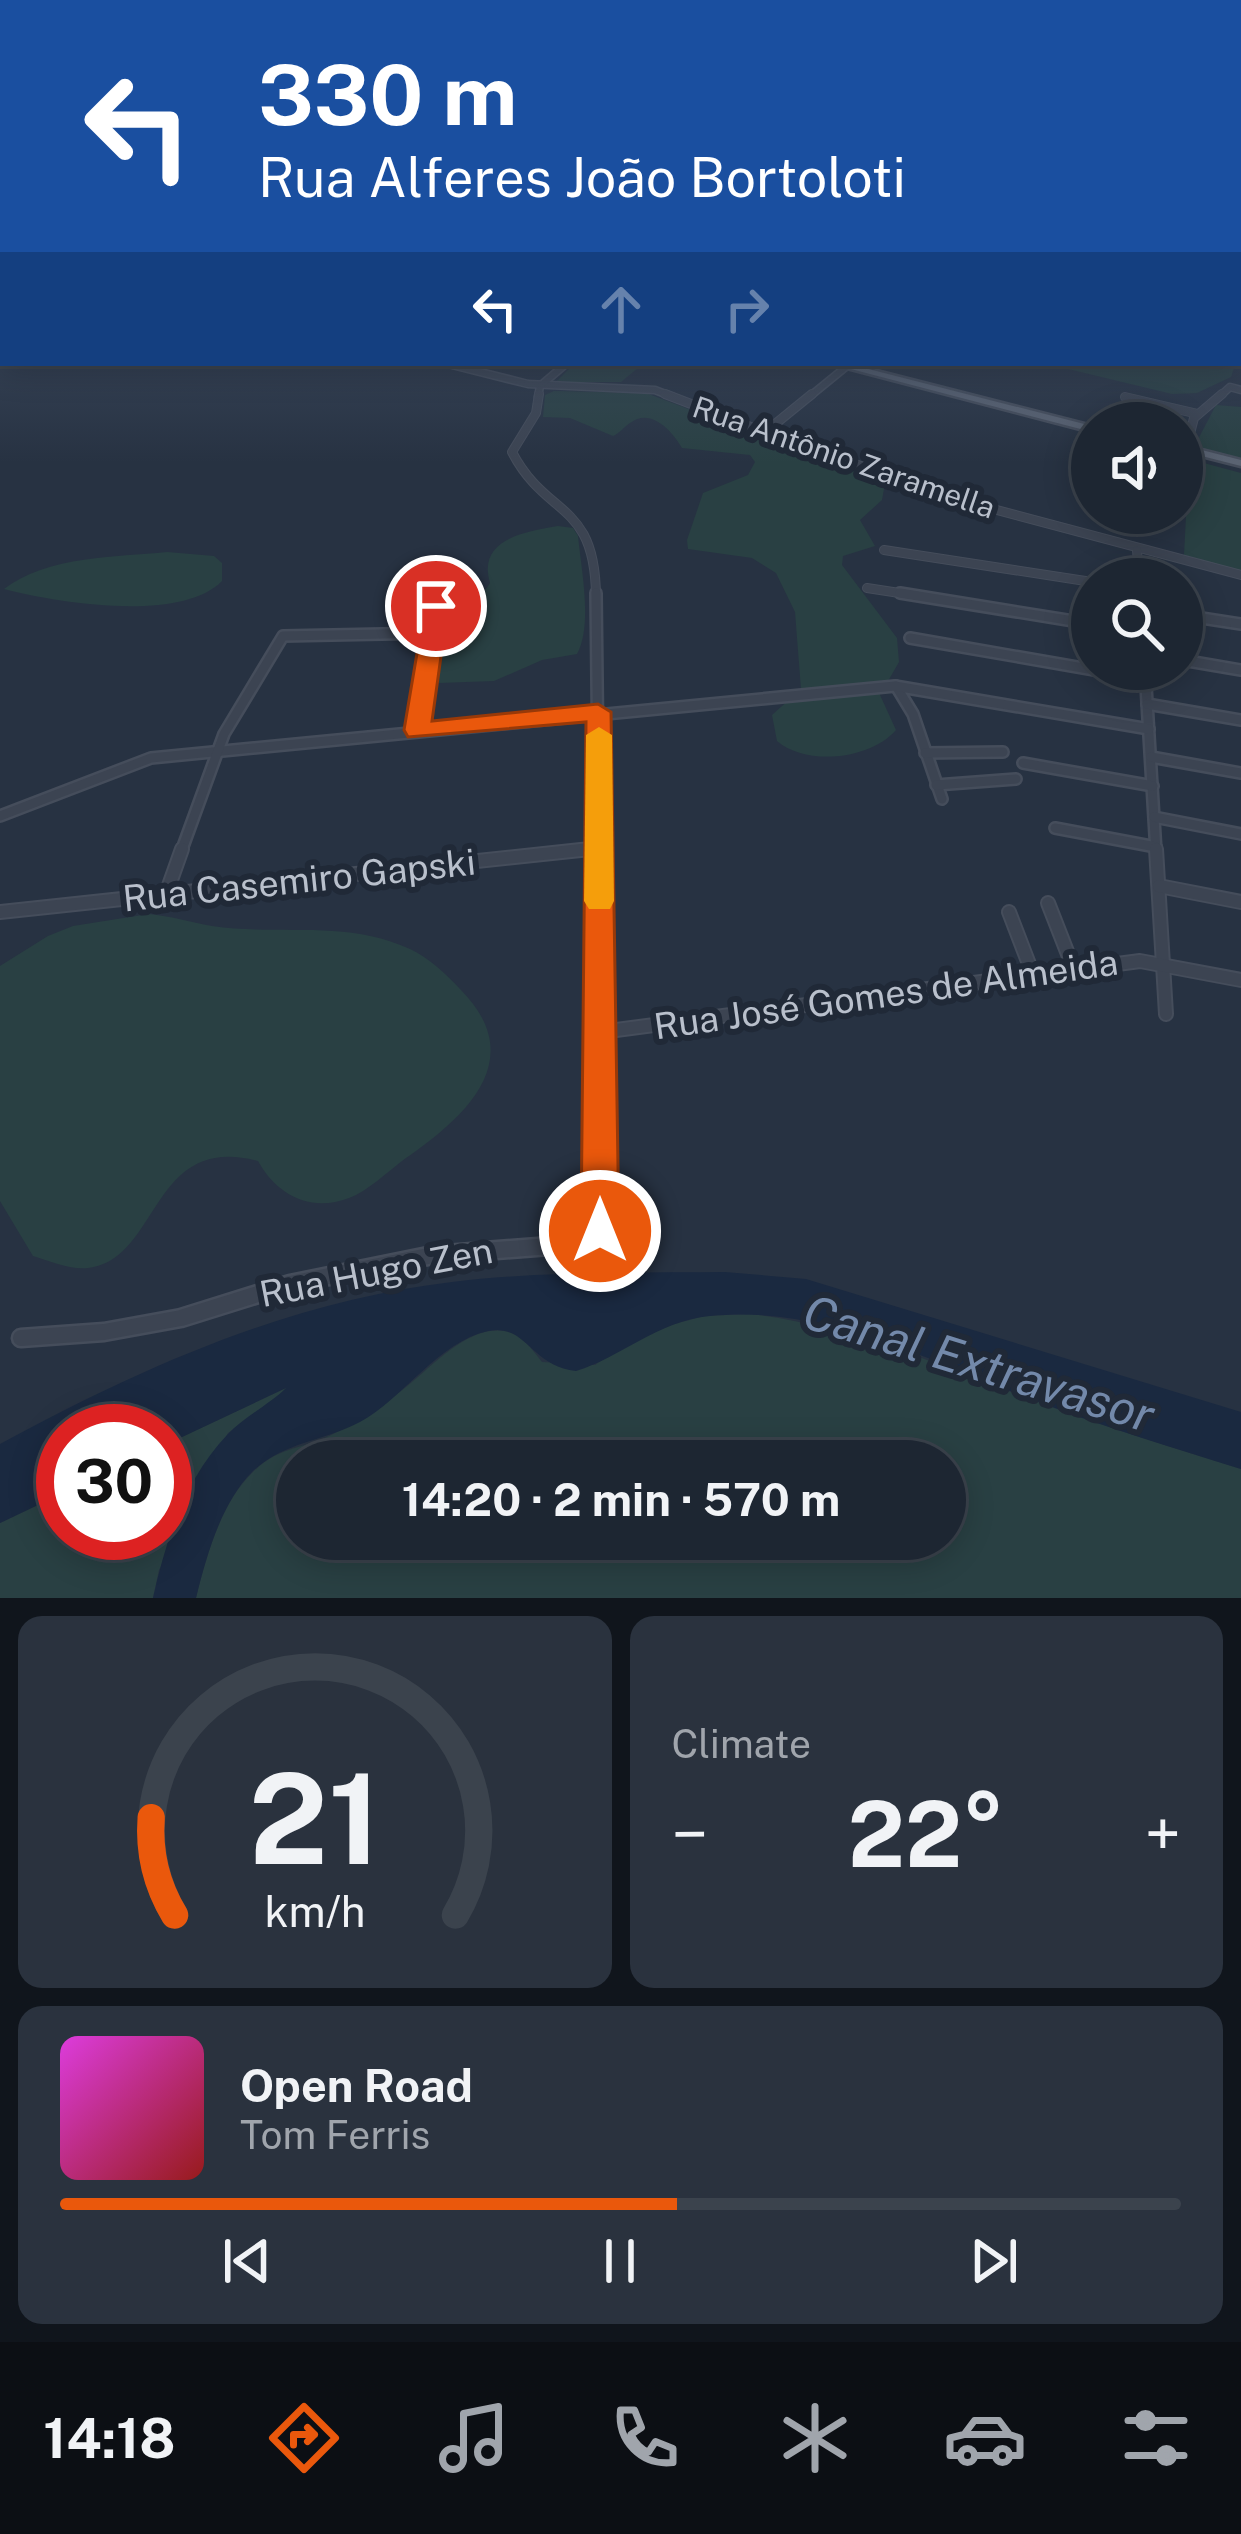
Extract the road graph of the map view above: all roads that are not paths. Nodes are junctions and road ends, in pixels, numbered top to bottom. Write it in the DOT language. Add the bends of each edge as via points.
graph roads {
  1 [pos="457,366"];
  2 [pos="563,366"];
  3 [pos="843,366"];
  4 [pos="853,366"];
  5 [pos="878,366"];
  6 [pos="540,386"];
  7 [pos="1241,390"];
  8 [pos="1125,397"];
  9 [pos="1146,402"];
  10 [pos="1203,410"];
  11 [pos="1071,421"];
  12 [pos="1071,422"];
  13 [pos="764,433"];
  14 [pos="1203,455"];
  15 [pos="1241,465"];
  16 [pos="884,550"];
  17 [pos="1137,550"];
  18 [pos="1138,558"];
  19 [pos="1241,574"];
  20 [pos="1071,579"];
  21 [pos="867,587"];
  22 [pos="436,606"];
  23 [pos="1203,618"];
  24 [pos="1071,621"];
  25 [pos="1241,624"];
  26 [pos="432,633"];
  27 [pos="910,638"];
  28 [pos="1071,663"];
  29 [pos="1203,664"];
  30 [pos="1241,670"];
  31 [pos="896,686"];
  32 [pos="1146,690"];
  33 [pos="1147,704"];
  34 [pos="598,712"];
  35 [pos="1241,720"];
  36 [pos="1149,729"];
  37 [pos="417,730"];
  38 [pos="217,751"];
  39 [pos="1003,752"];
  40 [pos="925,754"];
  41 [pos="1151,757"];
  42 [pos="1022,763"];
  43 [pos="1241,773"];
  44 [pos="1016,779"];
  45 [pos="936,785"];
  46 [pos="1153,786"];
  47 [pos="942,799"];
  48 [pos="0,815"];
  49 [pos="1154,817"];
  50 [pos="1055,828"];
  51 [pos="1241,834"];
  52 [pos="1156,847"];
  53 [pos="599,848"];
  54 [pos="1159,886"];
  55 [pos="166,894"];
  56 [pos="1241,902"];
  57 [pos="1048,903"];
  58 [pos="0,912"];
  59 [pos="1009,912"];
  60 [pos="1164,964"];
  61 [pos="1075,971"];
  62 [pos="1034,977"];
  63 [pos="1241,980"];
  64 [pos="1166,1014"];
  65 [pos="601,1032"];
  66 [pos="21,1338"];
  1 -- 6 [label="street, Rua Antônio Zaramella"];
  2 -- 6 [label="street, Rua Hugo Zen"];
  3 -- 13 [label="street"];
  4 -- 12 [label="main road"];
  5 -- 11 [label="main road"];
  6 -- 13 [label="street, Rua Antônio Zaramella" via="647,388"];
  6 -- 34 [label="street, Rua Hugo Zen" via="536,413 512,452 530,478 575,512 590,538"];
  7 -- 10 [label="street" via="1230,387"];
  8 -- 9 [label="street"];
  13 -- 17 [label="street, Rua Antônio Zaramella"];
  14 -- 15 [label="main road"];
  16 -- 20 [label="street"];
  17 -- 18 [label="street"];
  17 -- 19 [label="street, Rua Antônio Zaramella"];
  21 -- 24 [label="street"];
  22 -- 26 [label="street"];
  23 -- 25 [label="street"];
  26 -- 37 [label="street"];
  26 -- 38 [label="street" via="283,636"];
  27 -- 28 [label="street"];
  29 -- 30 [label="street"];
  31 -- 34 [label="street"];
  31 -- 36 [label="street"];
  31 -- 40 [label="street"];
  32 -- 33 [label="street"];
  33 -- 35 [label="street"];
  33 -- 36 [label="street"];
  34 -- 37 [label="street"];
  34 -- 53 [label="street, Rua Hugo Zen"];
  36 -- 41 [label="street"];
  37 -- 38 [label="street"];
  38 -- 48 [label="street" via="138,760"];
  38 -- 55 [label="street"];
  39 -- 40 [label="street"];
  40 -- 45 [label="street"];
  41 -- 43 [label="street"];
  41 -- 46 [label="street"];
  42 -- 46 [label="street"];
  44 -- 45 [label="street"];
  45 -- 47 [label="street"];
  46 -- 49 [label="street"];
  49 -- 51 [label="street"];
  49 -- 52 [label="street"];
  50 -- 52 [label="street"];
  52 -- 54 [label="street"];
  53 -- 55 [label="street, Rua Casemiro Gapski"];
  53 -- 65 [label="street, Rua Hugo Zen"];
  54 -- 56 [label="street"];
  54 -- 60 [label="street"];
  55 -- 58 [label="street, Rua Casemiro Gapski"];
  57 -- 61 [label="street"];
  59 -- 62 [label="street"];
  60 -- 61 [label="street, Rua José Gomes de Almeida"];
  60 -- 63 [label="street, Rua José Gomes de Almeida"];
  60 -- 64 [label="street"];
  61 -- 62 [label="street, Rua José Gomes de Almeida"];
  62 -- 65 [label="street, Rua José Gomes de Almeida"];
  65 -- 66 [label="street, Rua Hugo Zen" via="600,1231 590,1243 433,1255 290,1284 181,1318"];
}
